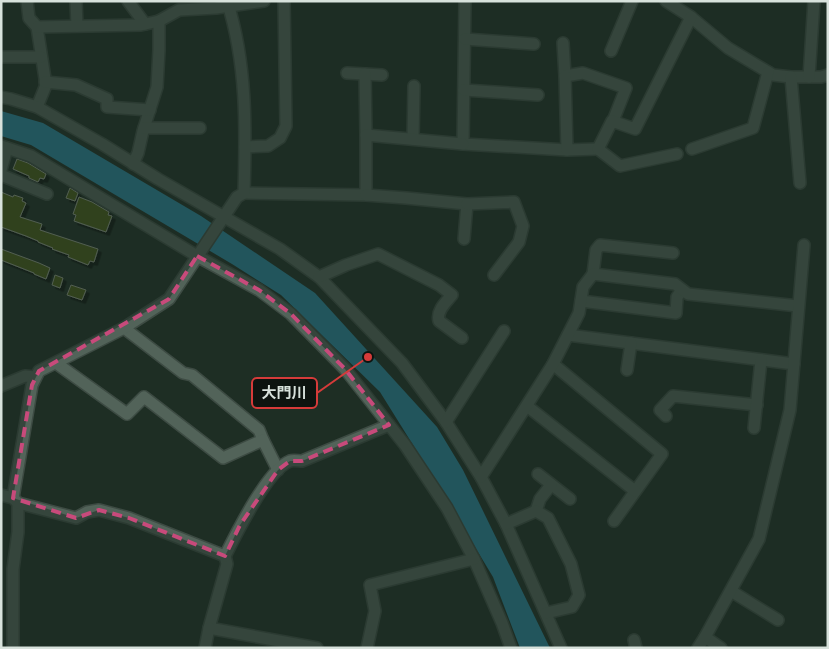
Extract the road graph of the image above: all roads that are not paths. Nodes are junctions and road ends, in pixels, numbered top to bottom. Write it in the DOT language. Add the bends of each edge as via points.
graph roads {
  1 [pos="27,1"];
  2 [pos="76,1"];
  3 [pos="128,1"];
  4 [pos="264,1"];
  5 [pos="284,1"];
  6 [pos="464,1"];
  7 [pos="632,1"];
  8 [pos="666,1"];
  9 [pos="814,1"];
  10 [pos="228,4"];
  11 [pos="175,6"];
  12 [pos="691,16"];
  13 [pos="159,20"];
  14 [pos="145,24"];
  15 [pos="77,26"];
  16 [pos="37,28"];
  17 [pos="465,39"];
  18 [pos="563,43"];
  19 [pos="534,44"];
  20 [pos="611,51"];
  21 [pos="1,57"];
  22 [pos="42,57"];
  23 [pos="768,72"];
  24 [pos="347,74"];
  25 [pos="365,74"];
  26 [pos="382,75"];
  27 [pos="828,75"];
  28 [pos="565,76"];
  29 [pos="791,77"];
  30 [pos="809,77"];
  31 [pos="45,82"];
  32 [pos="414,86"];
  33 [pos="464,90"];
  34 [pos="538,95"];
  35 [pos="1,97"];
  36 [pos="37,107"];
  37 [pos="150,110"];
  38 [pos="613,121"];
  39 [pos="144,128"];
  40 [pos="200,128"];
  41 [pos="366,135"];
  42 [pos="413,139"];
  43 [pos="463,144"];
  44 [pos="4,147"];
  45 [pos="245,147"];
  46 [pos="598,149"];
  47 [pos="692,149"];
  48 [pos="568,150"];
  49 [pos="677,154"];
  50 [pos="133,164"];
  51 [pos="1,170"];
  52 [pos="1,175"];
  53 [pos="800,183"];
  54 [pos="244,193"];
  55 [pos="48,194"];
  56 [pos="366,195"];
  57 [pos="468,204"];
  58 [pos="223,219"];
  59 [pos="464,239"];
  60 [pos="804,245"];
  61 [pos="673,253"];
  62 [pos="198,255"];
  63 [pos="593,274"];
  64 [pos="494,275"];
  65 [pos="319,277"];
  66 [pos="682,290"];
  67 [pos="581,301"];
  68 [pos="798,306"];
  69 [pos="124,328"];
  70 [pos="504,331"];
  71 [pos="568,335"];
  72 [pos="462,338"];
  73 [pos="630,343"];
  74 [pos="761,360"];
  75 [pos="56,363"];
  76 [pos="554,364"];
  77 [pos="794,364"];
  78 [pos="627,370"];
  79 [pos="35,377"];
  80 [pos="3,383"];
  81 [pos="756,405"];
  82 [pos="527,406"];
  83 [pos="666,416"];
  84 [pos="446,422"];
  85 [pos="389,425"];
  86 [pos="754,428"];
  87 [pos="262,440"];
  88 [pos="278,470"];
  89 [pos="538,474"];
  90 [pos="481,477"];
  91 [pos="551,485"];
  92 [pos="635,491"];
  93 [pos="1,495"];
  94 [pos="570,499"];
  95 [pos="15,501"];
  96 [pos="536,511"];
  97 [pos="614,520"];
  98 [pos="506,524"];
  99 [pos="225,556"];
  100 [pos="474,560"];
  101 [pos="731,591"];
  102 [pos="1,604"];
  103 [pos="14,606"];
  104 [pos="546,613"];
  105 [pos="778,620"];
  106 [pos="209,628"];
  107 [pos="705,637"];
  108 [pos="14,648"];
  109 [pos="205,648"];
  110 [pos="317,648"];
  111 [pos="367,648"];
  112 [pos="511,648"];
  113 [pos="561,648"];
  114 [pos="698,648"];
  115 [pos="721,648"];
  1 -- 16 [label="street" via="29,18"];
  2 -- 15 [label="street"];
  3 -- 14 [label="street"];
  4 -- 10 [label="street"];
  5 -- 45 [label="street" via="286,126 280,138 268,146"];
  6 -- 17 [label="street"];
  7 -- 20 [label="street"];
  8 -- 12 [label="street"];
  9 -- 30 [label="street"];
  10 -- 11 [label="street" via="216,8 179,10"];
  10 -- 45 [label="street" via="238,47"];
  11 -- 13 [label="street"];
  12 -- 23 [label="street" via="728,48"];
  12 -- 38 [label="street" via="635,129"];
  13 -- 14 [label="street"];
  13 -- 37 [label="street" via="157,87"];
  14 -- 15 [label="street"];
  15 -- 16 [label="street"];
  16 -- 22 [label="street"];
  17 -- 19 [label="street"];
  17 -- 33 [label="street"];
  18 -- 28 [label="street"];
  21 -- 22 [label="street"];
  22 -- 31 [label="street"];
  23 -- 29 [label="street"];
  23 -- 47 [label="street" via="753,128"];
  24 -- 25 [label="street"];
  25 -- 26 [label="street"];
  25 -- 41 [label="street"];
  27 -- 30 [label="street"];
  28 -- 38 [label="street" via="583,73 626,88"];
  28 -- 48 [label="street"];
  29 -- 30 [label="street"];
  29 -- 53 [label="street"];
  31 -- 36 [label="street"];
  31 -- 37 [label="street" via="76,85 107,99 108,107"];
  32 -- 42 [label="street"];
  33 -- 34 [label="street"];
  33 -- 43 [label="street"];
  35 -- 36 [label="street"];
  36 -- 50 [label="street"];
  37 -- 39 [label="street"];
  38 -- 46 [label="street"];
  39 -- 40 [label="street"];
  39 -- 50 [label="street"];
  41 -- 42 [label="street"];
  41 -- 56 [label="street"];
  42 -- 43 [label="street"];
  43 -- 48 [label="street"];
  44 -- 51 [label="street"];
  44 -- 62 [label="street" via="31,156"];
  45 -- 54 [label="street"];
  46 -- 48 [label="street"];
  46 -- 49 [label="street" via="620,166"];
  50 -- 58 [label="street"];
  52 -- 55 [label="street"];
  54 -- 56 [label="street"];
  54 -- 58 [label="street" via="237,197"];
  56 -- 57 [label="street"];
  57 -- 59 [label="street"];
  57 -- 64 [label="street" via="514,202 523,226 519,242"];
  58 -- 62 [label="street"];
  58 -- 65 [label="street" via="280,249"];
  60 -- 68 [label="street"];
  61 -- 63 [label="street" via="600,244 596,250"];
  62 -- 69 [label="street" via="169,299"];
  62 -- 85 [label="street" via="259,290 290,314 345,369"];
  63 -- 66 [label="street" via="675,284"];
  63 -- 67 [label="street" via="583,287"];
  65 -- 72 [label="street" via="378,254 452,295 438,317"];
  65 -- 84 [label="street" via="402,363"];
  66 -- 67 [label="street" via="677,297 676,313"];
  66 -- 68 [label="street" via="688,294"];
  67 -- 71 [label="street"];
  68 -- 77 [label="street"];
  69 -- 75 [label="street"];
  69 -- 87 [label="street" via="183,373 192,375 259,430"];
  70 -- 84 [label="street"];
  71 -- 73 [label="street"];
  71 -- 76 [label="street"];
  73 -- 74 [label="street"];
  73 -- 78 [label="street"];
  74 -- 77 [label="street"];
  74 -- 81 [label="street"];
  75 -- 79 [label="street" via="39,371"];
  75 -- 87 [label="street" via="128,414 144,397 223,458"];
  76 -- 82 [label="street"];
  76 -- 92 [label="street" via="662,454"];
  77 -- 101 [label="street" via="790,410 759,539"];
  79 -- 80 [label="street" via="24,376"];
  79 -- 95 [label="street"];
  81 -- 83 [label="street" via="674,396 660,410"];
  81 -- 86 [label="street"];
  82 -- 90 [label="street"];
  82 -- 92 [label="street"];
  84 -- 90 [label="street"];
  85 -- 88 [label="street" via="302,461 290,461"];
  85 -- 100 [label="street" via="447,508"];
  87 -- 88 [label="street"];
  88 -- 99 [label="street" via="268,480"];
  89 -- 91 [label="street"];
  90 -- 98 [label="street"];
  91 -- 94 [label="street"];
  91 -- 96 [label="street" via="540,499"];
  92 -- 97 [label="street"];
  93 -- 95 [label="street"];
  95 -- 99 [label="street" via="76,518 100,510 129,518"];
  95 -- 103 [label="street" via="18,532"];
  96 -- 98 [label="street"];
  96 -- 104 [label="street" via="548,518 571,564 578,595 572,607"];
  98 -- 104 [label="street"];
  99 -- 106 [label="street" via="227,564"];
  100 -- 111 [label="street" via="370,585 375,611"];
  100 -- 112 [label="street"];
  101 -- 105 [label="street"];
  101 -- 107 [label="street"];
  102 -- 103 [label="street"];
  103 -- 108 [label="street"];
  104 -- 113 [label="street"];
  106 -- 109 [label="street"];
  106 -- 110 [label="street"];
  107 -- 114 [label="street"];
  107 -- 115 [label="street"];
}
